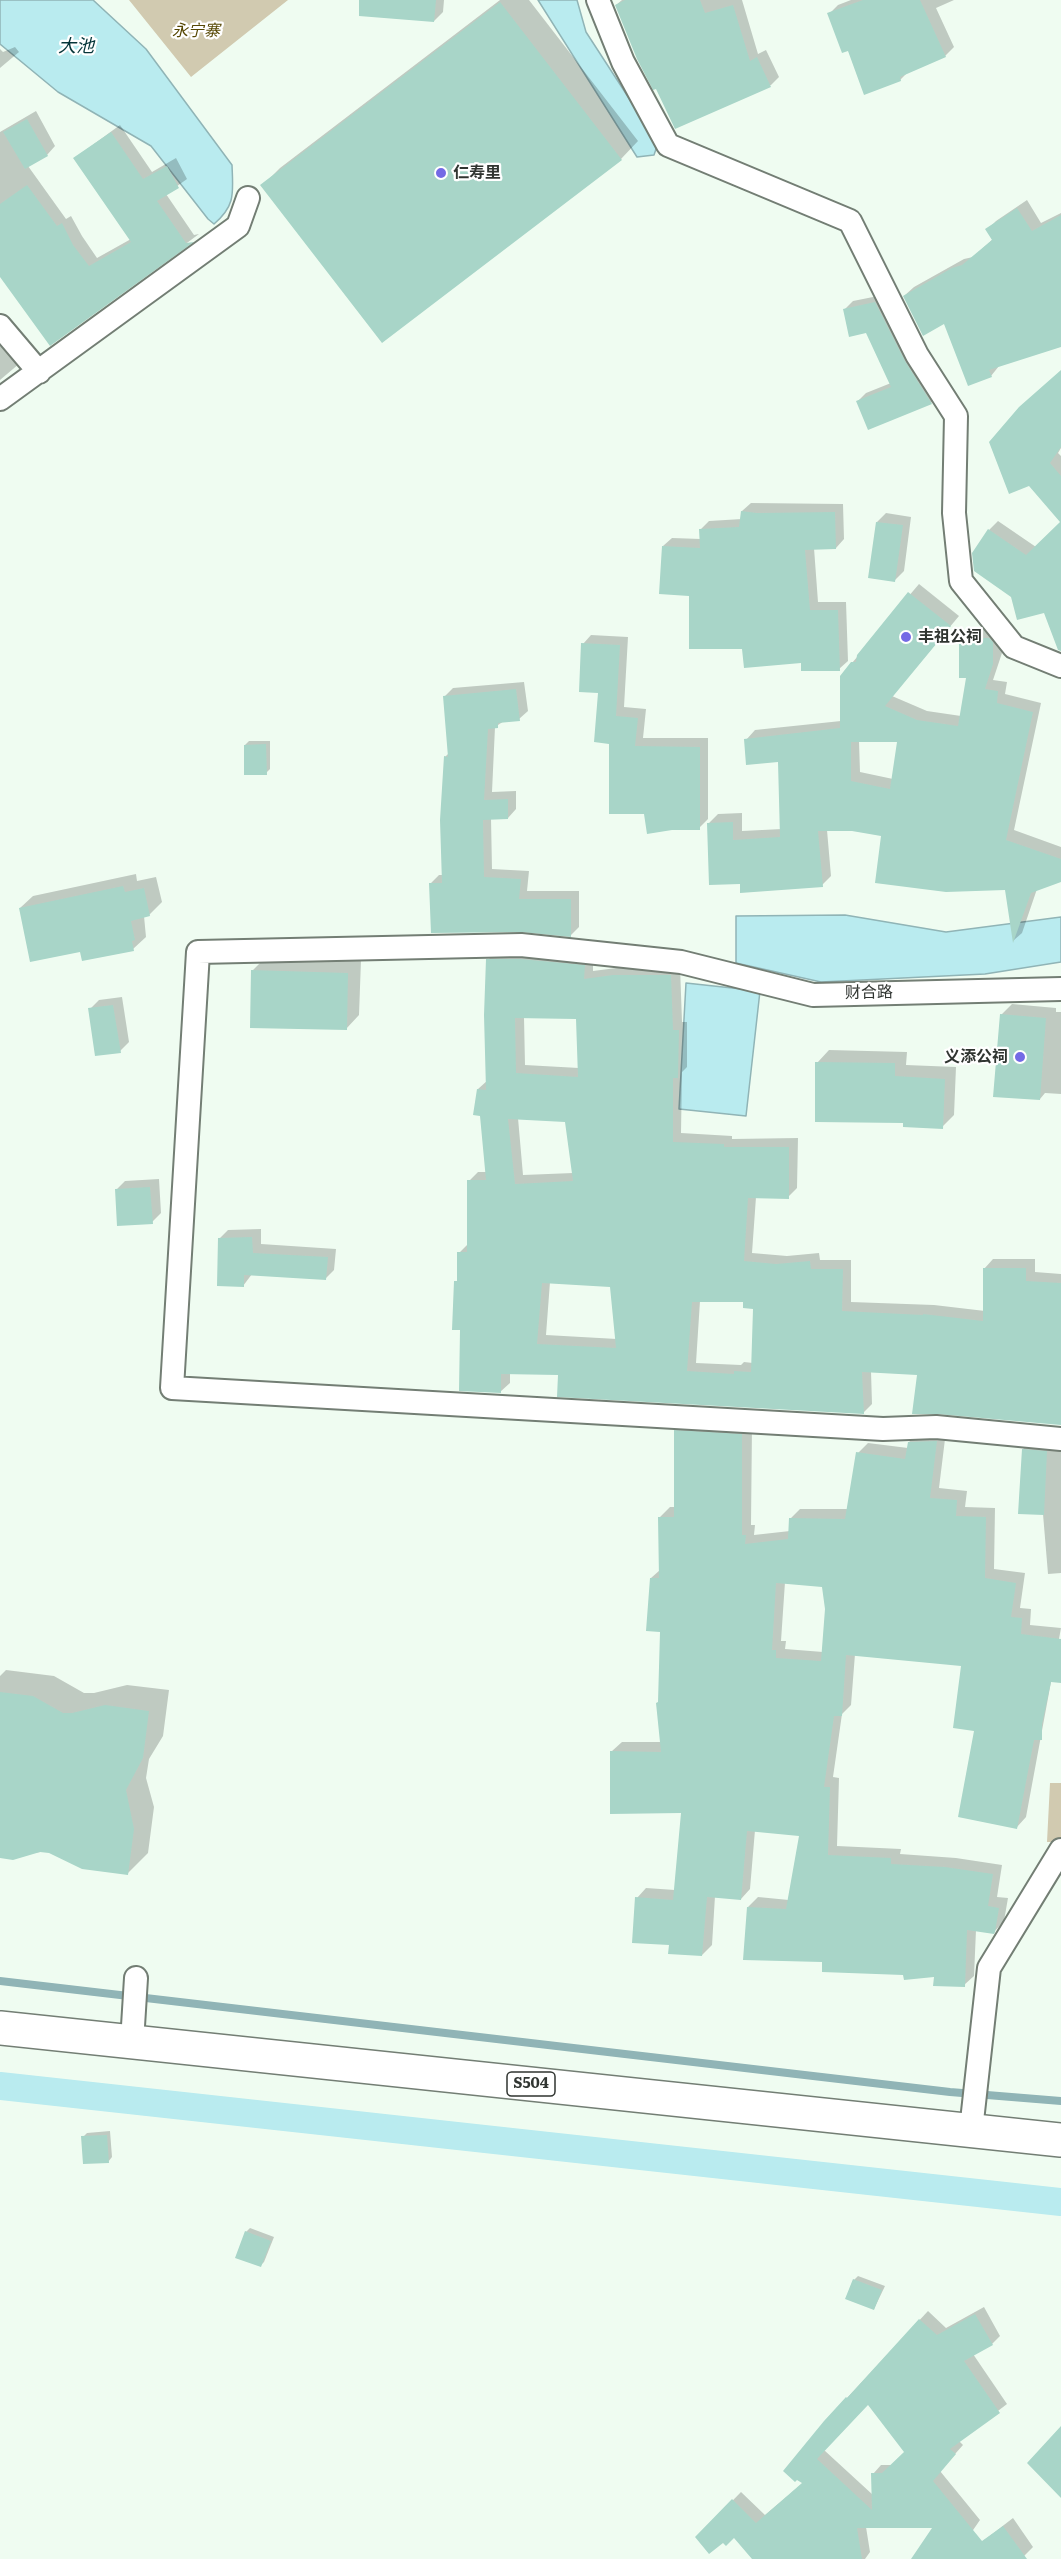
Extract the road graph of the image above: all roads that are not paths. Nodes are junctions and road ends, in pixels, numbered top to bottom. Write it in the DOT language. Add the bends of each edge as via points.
graph roads {
  1 [pos="598,0"];
  2 [pos="249,198"];
  3 [pos="0,326"];
  4 [pos="39,372"];
  5 [pos="0,399"];
  6 [pos="1061,666"];
  7 [pos="1061,989"];
  8 [pos="1061,1439"];
  9 [pos="1061,1850"];
  10 [pos="136,1978"];
  11 [pos="0,2028"];
  12 [pos="133,2028"];
  13 [pos="972,2121"];
  14 [pos="1061,2140"];
  1 -- 6 [label="street" via="623,62 668,145 850,222 917,355 956,416 954,513 961,581 1014,647"];
  2 -- 4 [label="street" via="238,226"];
  3 -- 4 [label="street"];
  4 -- 5 [label="street"];
  7 -- 8 [label="street, 财合路" via="813,994 681,962 521,945 198,952 172,1388 883,1429 936,1427"];
  9 -- 13 [label="street" via="989,1968"];
  10 -- 12 [label="street"];
  11 -- 12 [label="main road, S504"];
  12 -- 13 [label="main road, S504"];
  13 -- 14 [label="main road, S504"];
}
